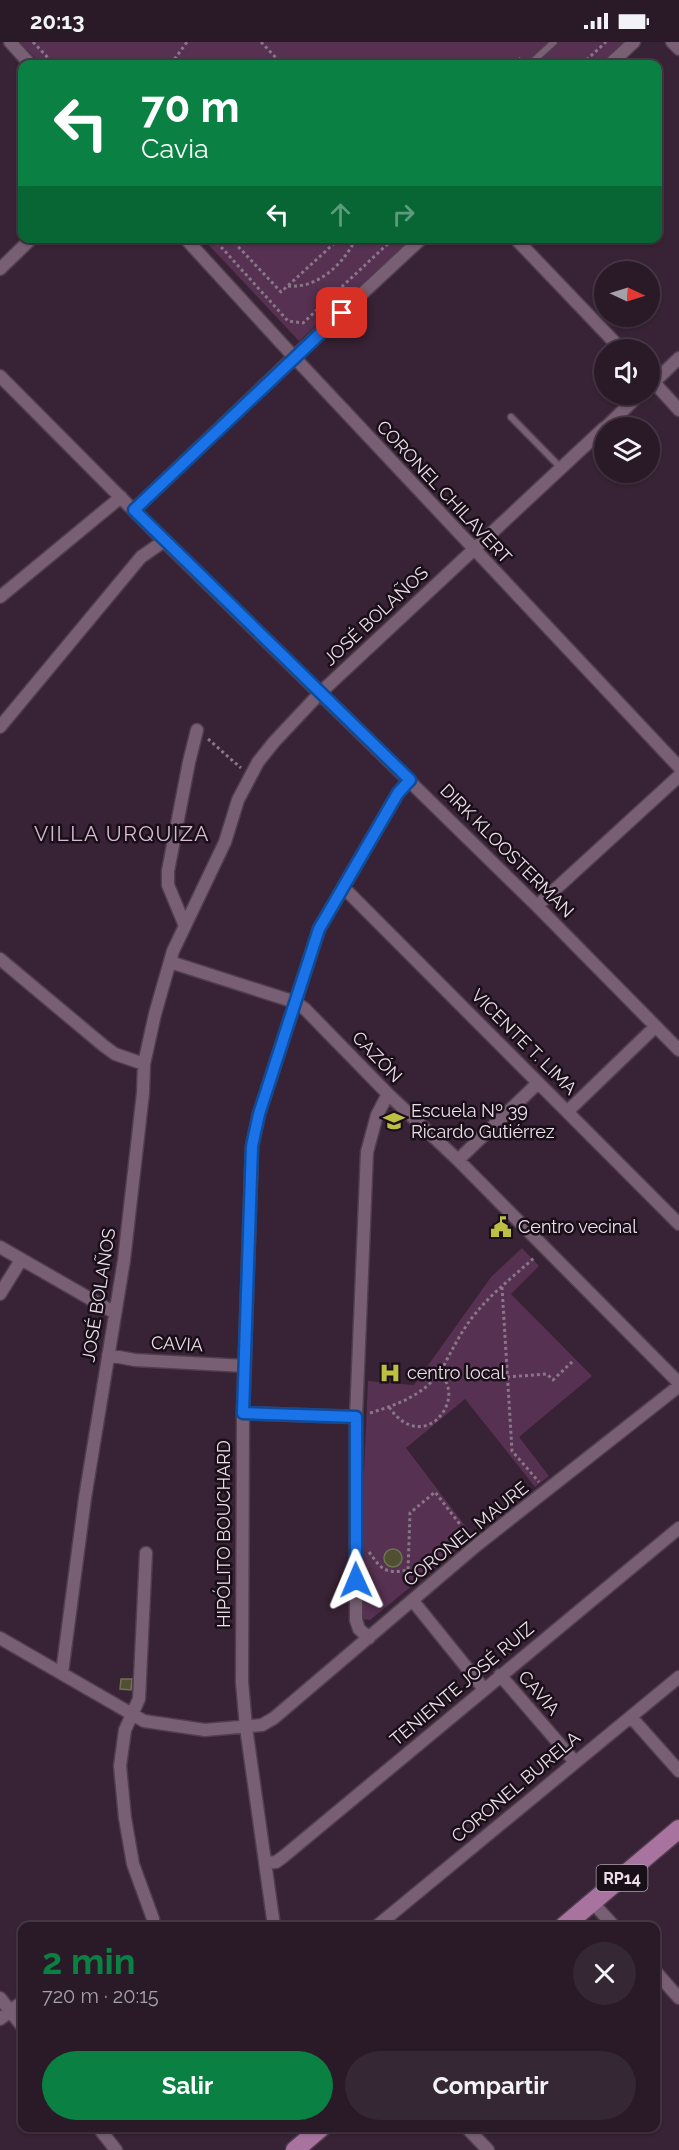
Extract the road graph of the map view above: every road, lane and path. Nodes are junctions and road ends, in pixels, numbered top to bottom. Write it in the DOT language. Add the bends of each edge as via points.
graph roads {
  1 [pos="10,42"];
  2 [pos="33,42"];
  3 [pos="187,42"];
  4 [pos="261,42"];
  5 [pos="554,42"];
  6 [pos="606,42"];
  7 [pos="634,42"];
  8 [pos="672,42"];
  9 [pos="679,49"];
  10 [pos="49,59"];
  11 [pos="26,60"];
  12 [pos="174,60"];
  13 [pos="278,60"];
  14 [pos="534,60"];
  15 [pos="586,60"];
  16 [pos="614,60"];
  17 [pos="27,243"];
  18 [pos="190,243"];
  19 [pos="218,243"];
  20 [pos="235,243"];
  21 [pos="335,243"];
  22 [pos="353,243"];
  23 [pos="389,243"];
  24 [pos="417,243"];
  25 [pos="520,243"];
  26 [pos="0,269"];
  27 [pos="288,286"];
  28 [pos="611,339"];
  29 [pos="294,357"];
  30 [pos="679,358"];
  31 [pos="660,374"];
  32 [pos="0,376"];
  33 [pos="660,391"];
  34 [pos="629,405"];
  35 [pos="679,410"];
  36 [pos="512,417"];
  37 [pos="616,417"];
  38 [pos="594,438"];
  39 [pos="561,468"];
  40 [pos="121,497"];
  41 [pos="134,510"];
  42 [pos="164,541"];
  43 [pos="474,549"];
  44 [pos="0,597"];
  45 [pos="320,693"];
  46 [pos="0,727"];
  47 [pos="197,730"];
  48 [pos="679,767"];
  49 [pos="250,775"];
  50 [pos="679,776"];
  51 [pos="410,780"];
  52 [pos="343,887"];
  53 [pos="537,906"];
  54 [pos="185,926"];
  55 [pos="0,959"];
  56 [pos="170,962"];
  57 [pos="295,1002"];
  58 [pos="655,1027"];
  59 [pos="679,1050"];
  60 [pos="144,1064"];
  61 [pos="538,1083"];
  62 [pos="388,1094"];
  63 [pos="568,1111"];
  64 [pos="458,1160"];
  65 [pos="679,1224"];
  66 [pos="0,1247"];
  67 [pos="545,1248"];
  68 [pos="21,1260"];
  69 [pos="502,1287"];
  70 [pos="0,1294"];
  71 [pos="115,1313"];
  72 [pos="108,1355"];
  73 [pos="574,1360"];
  74 [pos="245,1366"];
  75 [pos="438,1373"];
  76 [pos="507,1377"];
  77 [pos="679,1384"];
  78 [pos="389,1407"];
  79 [pos="243,1413"];
  80 [pos="356,1417"];
  81 [pos="547,1491"];
  82 [pos="679,1528"];
  83 [pos="355,1539"];
  84 [pos="477,1545"];
  85 [pos="146,1554"];
  86 [pos="413,1601"];
  87 [pos="0,1638"];
  88 [pos="369,1638"];
  89 [pos="62,1673"];
  90 [pos="500,1675"];
  91 [pos="679,1677"];
  92 [pos="484,1689"];
  93 [pos="133,1714"];
  94 [pos="631,1717"];
  95 [pos="246,1727"];
  96 [pos="575,1761"];
  97 [pos="679,1771"];
  98 [pos="679,1829"];
  99 [pos="266,1863"];
  100 [pos="592,1902"];
  101 [pos="153,1922"];
  102 [pos="273,1922"];
  103 [pos="382,1922"];
  104 [pos="569,1922"];
  105 [pos="610,1922"];
  106 [pos="660,1977"];
  107 [pos="0,1998"];
  108 [pos="679,1998"];
  109 [pos="18,2005"];
  110 [pos="10,2010"];
  111 [pos="0,2019"];
  112 [pos="18,2021"];
  113 [pos="102,2132"];
  114 [pos="316,2132"];
  115 [pos="471,2132"];
  116 [pos="116,2150"];
  117 [pos="295,2150"];
  118 [pos="488,2150"];
  1 -- 11 [label="street"];
  2 -- 10 [label="path"];
  3 -- 12 [label="path"];
  4 -- 13 [label="path"];
  5 -- 14 [label="lane"];
  6 -- 15 [label="path"];
  7 -- 16 [label="street"];
  8 -- 9 [label="street"];
  17 -- 26 [label="street"];
  18 -- 29 [label="street, CORONEL CHILAVERT"];
  19 -- 23 [label="path" via="288,321 303,323"];
  20 -- 27 [label="path" via="281,292"];
  21 -- 27 [label="path"];
  22 -- 27 [label="path" via="324,277 310,285"];
  24 -- 29 [label="street"];
  25 -- 28 [label="street"];
  29 -- 41 [label="street"];
  29 -- 43 [label="street, CORONEL CHILAVERT"];
  30 -- 31 [label="street"];
  32 -- 40 [label="street, DIRK KLOOSTERMAN"];
  33 -- 35 [label="street"];
  34 -- 37 [label="street, JOSÉ BOLAÑOS"];
  36 -- 39 [label="lane"];
  38 -- 39 [label="street, JOSÉ BOLAÑOS"];
  39 -- 43 [label="street, JOSÉ BOLAÑOS"];
  40 -- 41 [label="street, DIRK KLOOSTERMAN"];
  40 -- 44 [label="street"];
  41 -- 42 [label="street, DIRK KLOOSTERMAN"];
  42 -- 45 [label="street, DIRK KLOOSTERMAN"];
  42 -- 46 [label="street" via="141,557"];
  43 -- 45 [label="street, JOSÉ BOLAÑOS"];
  43 -- 48 [label="street, CORONEL CHILAVERT"];
  45 -- 49 [label="street, JOSÉ BOLAÑOS" via="274,742"];
  45 -- 51 [label="street, DIRK KLOOSTERMAN"];
  47 -- 49 [label="path"];
  47 -- 54 [label="street" via="168,871 168,885"];
  49 -- 54 [label="street, JOSÉ BOLAÑOS" via="225,842"];
  50 -- 53 [label="street"];
  51 -- 52 [label="street, HIPÓLITO BOUCHARD" via="398,793"];
  51 -- 53 [label="street, DIRK KLOOSTERMAN"];
  52 -- 57 [label="street, HIPÓLITO BOUCHARD" via="319,929"];
  52 -- 61 [label="street, VICENTE T. LIMA"];
  53 -- 58 [label="street, DIRK KLOOSTERMAN"];
  54 -- 56 [label="street, JOSÉ BOLAÑOS"];
  55 -- 60 [label="street" via="104,1046"];
  56 -- 57 [label="street, CAZÓN"];
  56 -- 60 [label="street, JOSÉ BOLAÑOS"];
  57 -- 62 [label="street, CAZÓN"];
  57 -- 74 [label="street, HIPÓLITO BOUCHARD" via="252,1146"];
  58 -- 59 [label="street, DIRK KLOOSTERMAN"];
  58 -- 63 [label="street"];
  60 -- 71 [label="street, JOSÉ BOLAÑOS"];
  61 -- 63 [label="street, VICENTE T. LIMA"];
  61 -- 64 [label="street"];
  62 -- 64 [label="street, CAZÓN"];
  62 -- 80 [label="street" via="377,1115 367,1152"];
  63 -- 65 [label="street, VICENTE T. LIMA"];
  64 -- 67 [label="street, CAZÓN"];
  66 -- 68 [label="street"];
  67 -- 69 [label="path"];
  67 -- 77 [label="street, CAZÓN"];
  68 -- 70 [label="street"];
  68 -- 71 [label="street"];
  69 -- 75 [label="path" via="472,1317"];
  69 -- 76 [label="path"];
  71 -- 72 [label="street, JOSÉ BOLAÑOS"];
  72 -- 74 [label="street, CAVIA"];
  72 -- 89 [label="street, JOSÉ BOLAÑOS"];
  73 -- 76 [label="path" via="553,1380 547,1374"];
  74 -- 79 [label="street, HIPÓLITO BOUCHARD"];
  75 -- 78 [label="path" via="419,1393"];
  75 -- 78 [label="path" via="447,1381 448,1395 440,1417 422,1426 409,1426"];
  76 -- 81 [label="path" via="512,1451"];
  77 -- 81 [label="street, CORONEL MAURE"];
  78 -- 80 [label="path"];
  79 -- 80 [label="street"];
  79 -- 95 [label="street, HIPÓLITO BOUCHARD" via="242,1682"];
  80 -- 83 [label="street"];
  81 -- 84 [label="street, CORONEL MAURE"];
  82 -- 90 [label="street, TENIENTE JOSÉ RUIZ"];
  83 -- 84 [label="path" via="363,1538 381,1568 408,1570 410,1513 435,1492"];
  83 -- 88 [label="street" via="356,1620"];
  84 -- 86 [label="street, CORONEL MAURE"];
  85 -- 93 [label="street" via="139,1699"];
  86 -- 88 [label="street, CORONEL MAURE"];
  86 -- 92 [label="street"];
  87 -- 89 [label="street, CORONEL MAURE"];
  88 -- 95 [label="street, CORONEL MAURE" via="274,1718"];
  89 -- 93 [label="street, CORONEL MAURE"];
  90 -- 92 [label="street, TENIENTE JOSÉ RUIZ"];
  90 -- 96 [label="street, CAVIA"];
  91 -- 94 [label="street, CORONEL BURELA"];
  92 -- 99 [label="street, TENIENTE JOSÉ RUIZ" via="283,1857"];
  93 -- 95 [label="street, CORONEL MAURE" via="144,1721 186,1728"];
  93 -- 101 [label="street" via="125,1730 120,1766 125,1818 133,1864"];
  94 -- 96 [label="street, CORONEL BURELA"];
  94 -- 97 [label="street"];
  95 -- 99 [label="street, HIPÓLITO BOUCHARD"];
  96 -- 103 [label="street, CORONEL BURELA"];
  98 -- 100 [label="main road, RP14"];
  99 -- 102 [label="street, HIPÓLITO BOUCHARD"];
  100 -- 104 [label="main road, RP14"];
  100 -- 105 [label="street"];
  106 -- 108 [label="street"];
  107 -- 110 [label="street"];
  109 -- 110 [label="street"];
  110 -- 111 [label="street"];
  110 -- 112 [label="street"];
  113 -- 116 [label="street"];
  114 -- 117 [label="main road"];
  115 -- 118 [label="street"];
}
